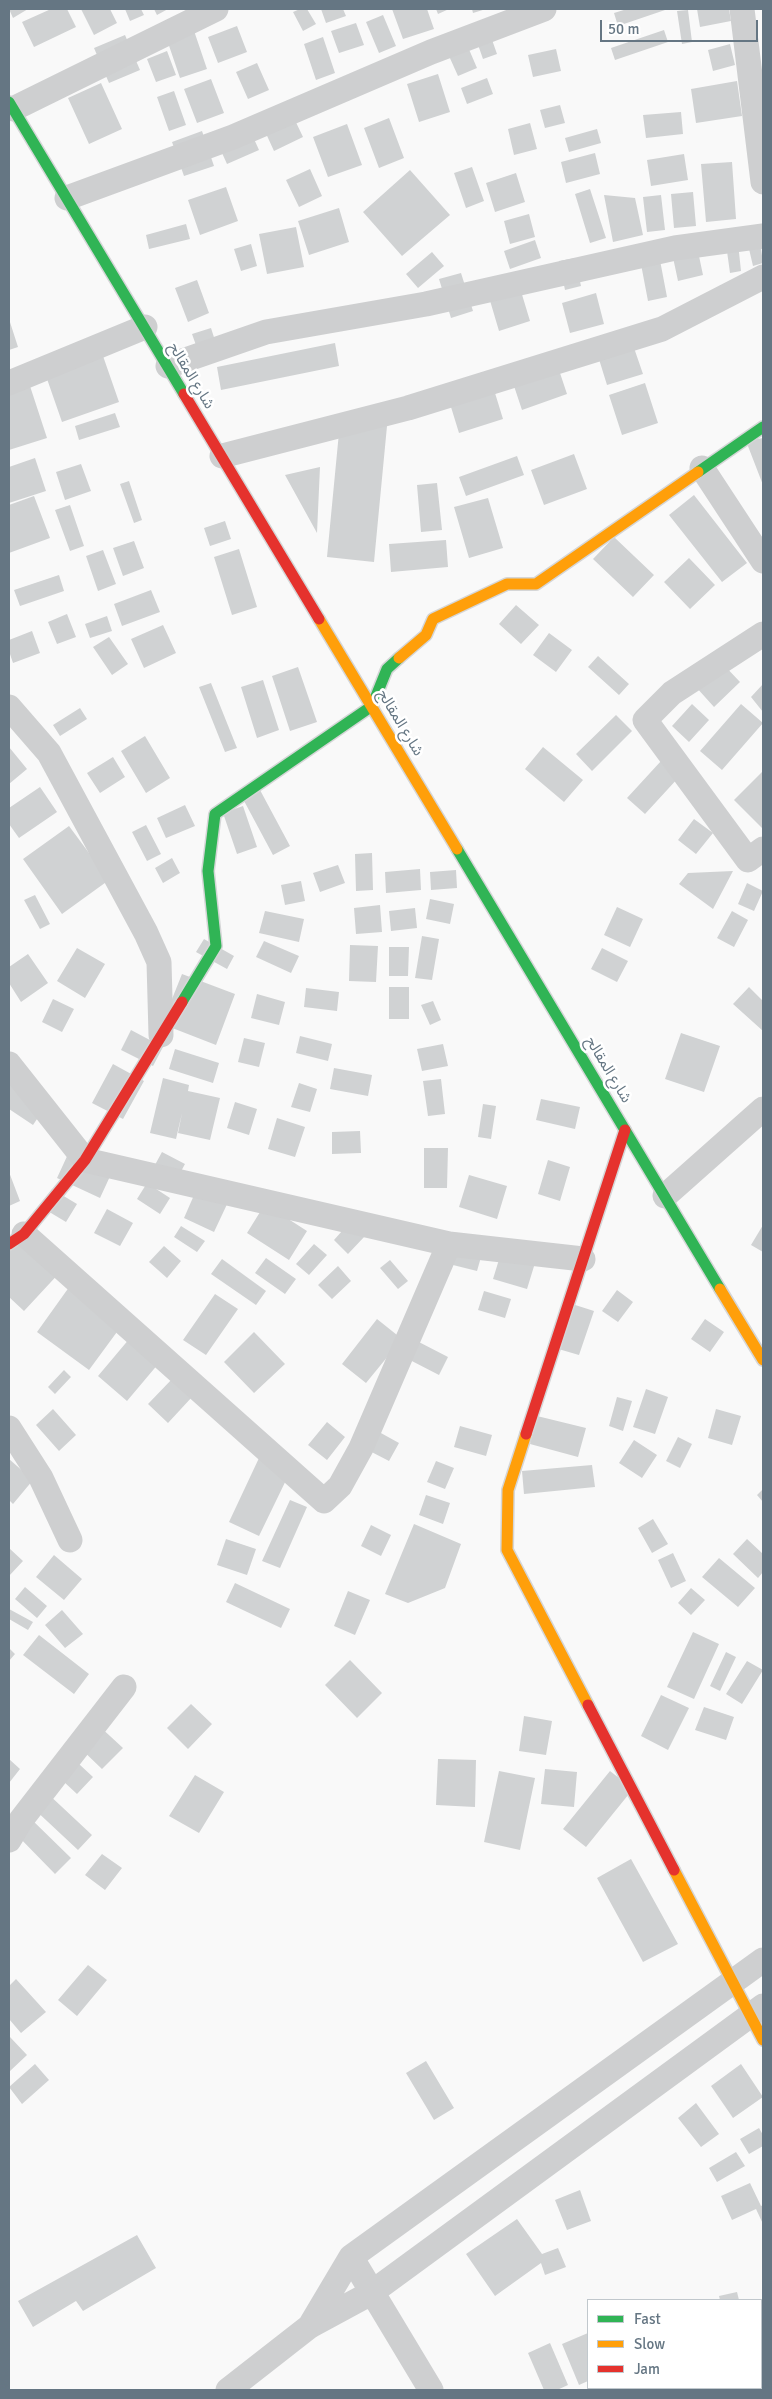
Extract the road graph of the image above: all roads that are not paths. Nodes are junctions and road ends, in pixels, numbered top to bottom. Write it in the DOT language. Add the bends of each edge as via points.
graph roads {
  1 [pos="216,9"];
  2 [pos="544,9"];
  3 [pos="742,9"];
  4 [pos="11,106"];
  5 [pos="763,182"];
  6 [pos="67,198"];
  7 [pos="763,236"];
  8 [pos="763,277"];
  9 [pos="144,327"];
  10 [pos="168,366"];
  11 [pos="9,383"];
  12 [pos="763,427"];
  13 [pos="222,456"];
  14 [pos="702,468"];
  15 [pos="763,561"];
  16 [pos="763,634"];
  17 [pos="372,706"];
  18 [pos="9,707"];
  19 [pos="763,849"];
  20 [pos="161,1035"];
  21 [pos="9,1064"];
  22 [pos="763,1110"];
  23 [pos="626,1130"];
  24 [pos="85,1160"];
  25 [pos="665,1196"];
  26 [pos="16,1239"];
  27 [pos="449,1244"];
  28 [pos="583,1259"];
  29 [pos="763,1360"];
  30 [pos="9,1428"];
  31 [pos="70,1540"];
  32 [pos="124,1687"];
  33 [pos="9,1840"];
  34 [pos="763,1960"];
  35 [pos="733,1982"];
  36 [pos="756,2010"];
  37 [pos="763,2040"];
  38 [pos="351,2257"];
  39 [pos="371,2293"];
  40 [pos="310,2326"];
  41 [pos="228,2390"];
  42 [pos="431,2390"];
  1 -- 4 [label="street"];
  2 -- 6 [label="street" via="431,52 233,137"];
  3 -- 5 [label="street"];
  4 -- 6 [label="street, شارع المقالح"];
  6 -- 9 [label="street, شارع المقالح"];
  7 -- 10 [label="street" via="675,248 426,304 266,332"];
  8 -- 13 [label="street" via="662,328 408,408"];
  9 -- 10 [label="street, شارع المقالح"];
  9 -- 11 [label="street"];
  10 -- 13 [label="street, شارع المقالح"];
  12 -- 14 [label="street"];
  13 -- 17 [label="street, شارع المقالح"];
  14 -- 15 [label="street"];
  14 -- 17 [label="street" via="536,584 507,584 433,619 426,635 388,669"];
  16 -- 19 [label="street" via="672,693 645,720 748,860"];
  17 -- 20 [label="street" via="215,814 208,871 216,946"];
  17 -- 23 [label="street, شارع المقالح"];
  18 -- 20 [label="street" via="49,753 146,933 159,962"];
  20 -- 24 [label="street"];
  21 -- 24 [label="street"];
  22 -- 25 [label="street"];
  23 -- 25 [label="street, شارع المقالح"];
  23 -- 28 [label="street"];
  24 -- 26 [label="street"];
  24 -- 27 [label="street"];
  25 -- 29 [label="street, شارع المقالح"];
  26 -- 27 [label="street" via="324,1501 340,1486 361,1448"];
  27 -- 28 [label="street"];
  28 -- 35 [label="street" via="508,1490 507,1550"];
  30 -- 31 [label="street" via="41,1478"];
  32 -- 33 [label="street"];
  34 -- 35 [label="street"];
  35 -- 36 [label="street"];
  35 -- 38 [label="street"];
  36 -- 37 [label="street"];
  36 -- 39 [label="street"];
  38 -- 39 [label="street"];
  38 -- 40 [label="street"];
  39 -- 40 [label="street"];
  39 -- 42 [label="street"];
  40 -- 41 [label="street"];
}
